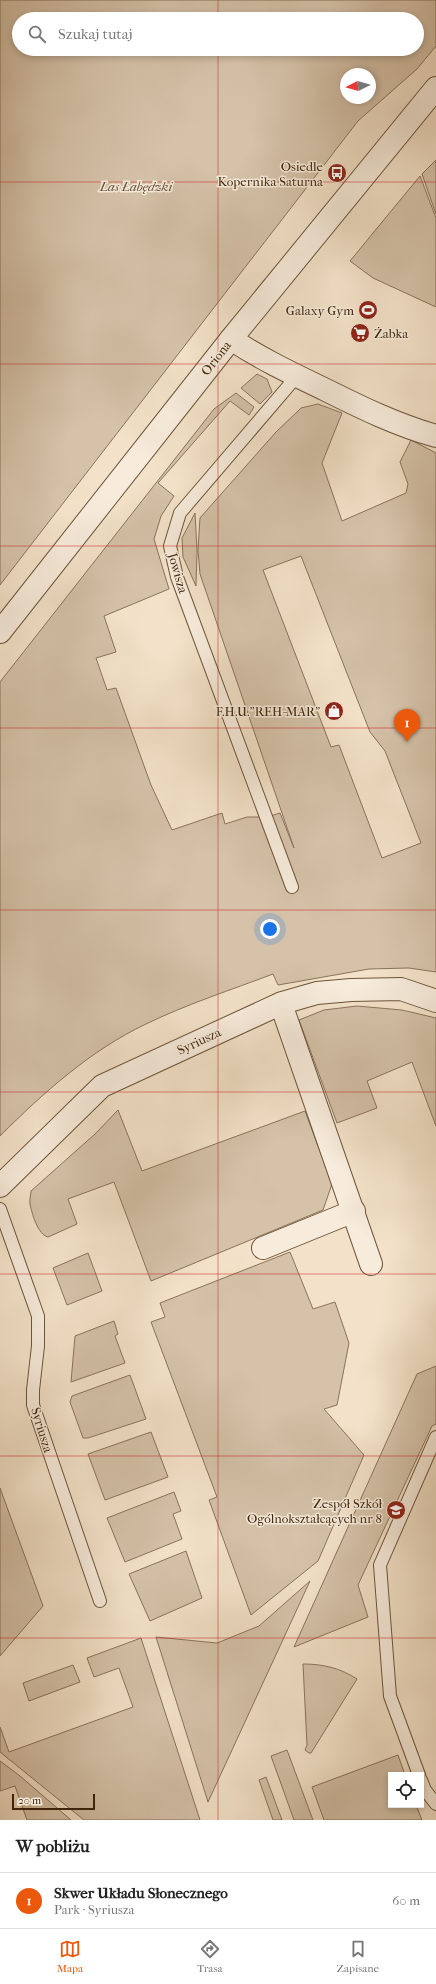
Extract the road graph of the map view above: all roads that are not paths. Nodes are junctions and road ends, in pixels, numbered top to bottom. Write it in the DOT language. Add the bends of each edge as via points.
graph roads {
  1 [pos="436,88"];
  2 [pos="231,339"];
  3 [pos="297,376"];
  4 [pos="436,436"];
  5 [pos="0,632"];
  6 [pos="292,887"];
  7 [pos="436,1001"];
  8 [pos="281,1004"];
  9 [pos="0,1186"];
  10 [pos="0,1209"];
  11 [pos="354,1211"];
  12 [pos="263,1248"];
  13 [pos="371,1264"];
  14 [pos="436,1437"];
  15 [pos="100,1601"];
  16 [pos="418,1772"];
  17 [pos="424,1788"];
  18 [pos="436,1804"];
  1 -- 2 [label="street, Oriona"];
  2 -- 3 [label="street" via="257,357"];
  2 -- 5 [label="street, Oriona"];
  3 -- 4 [label="street" via="412,430"];
  3 -- 6 [label="lane, Jowisza" via="180,513 170,546 177,576"];
  7 -- 8 [label="street, Syriusza" via="394,989 317,994"];
  8 -- 9 [label="street, Syriusza" via="102,1086"];
  8 -- 11 [label="street"];
  10 -- 15 [label="lane, Syriusza" via="38,1316 33,1405"];
  11 -- 12 [label="street"];
  11 -- 13 [label="street"];
  14 -- 16 [label="lane" via="380,1565 390,1696"];
  17 -- 18 [label="lane"];
}
